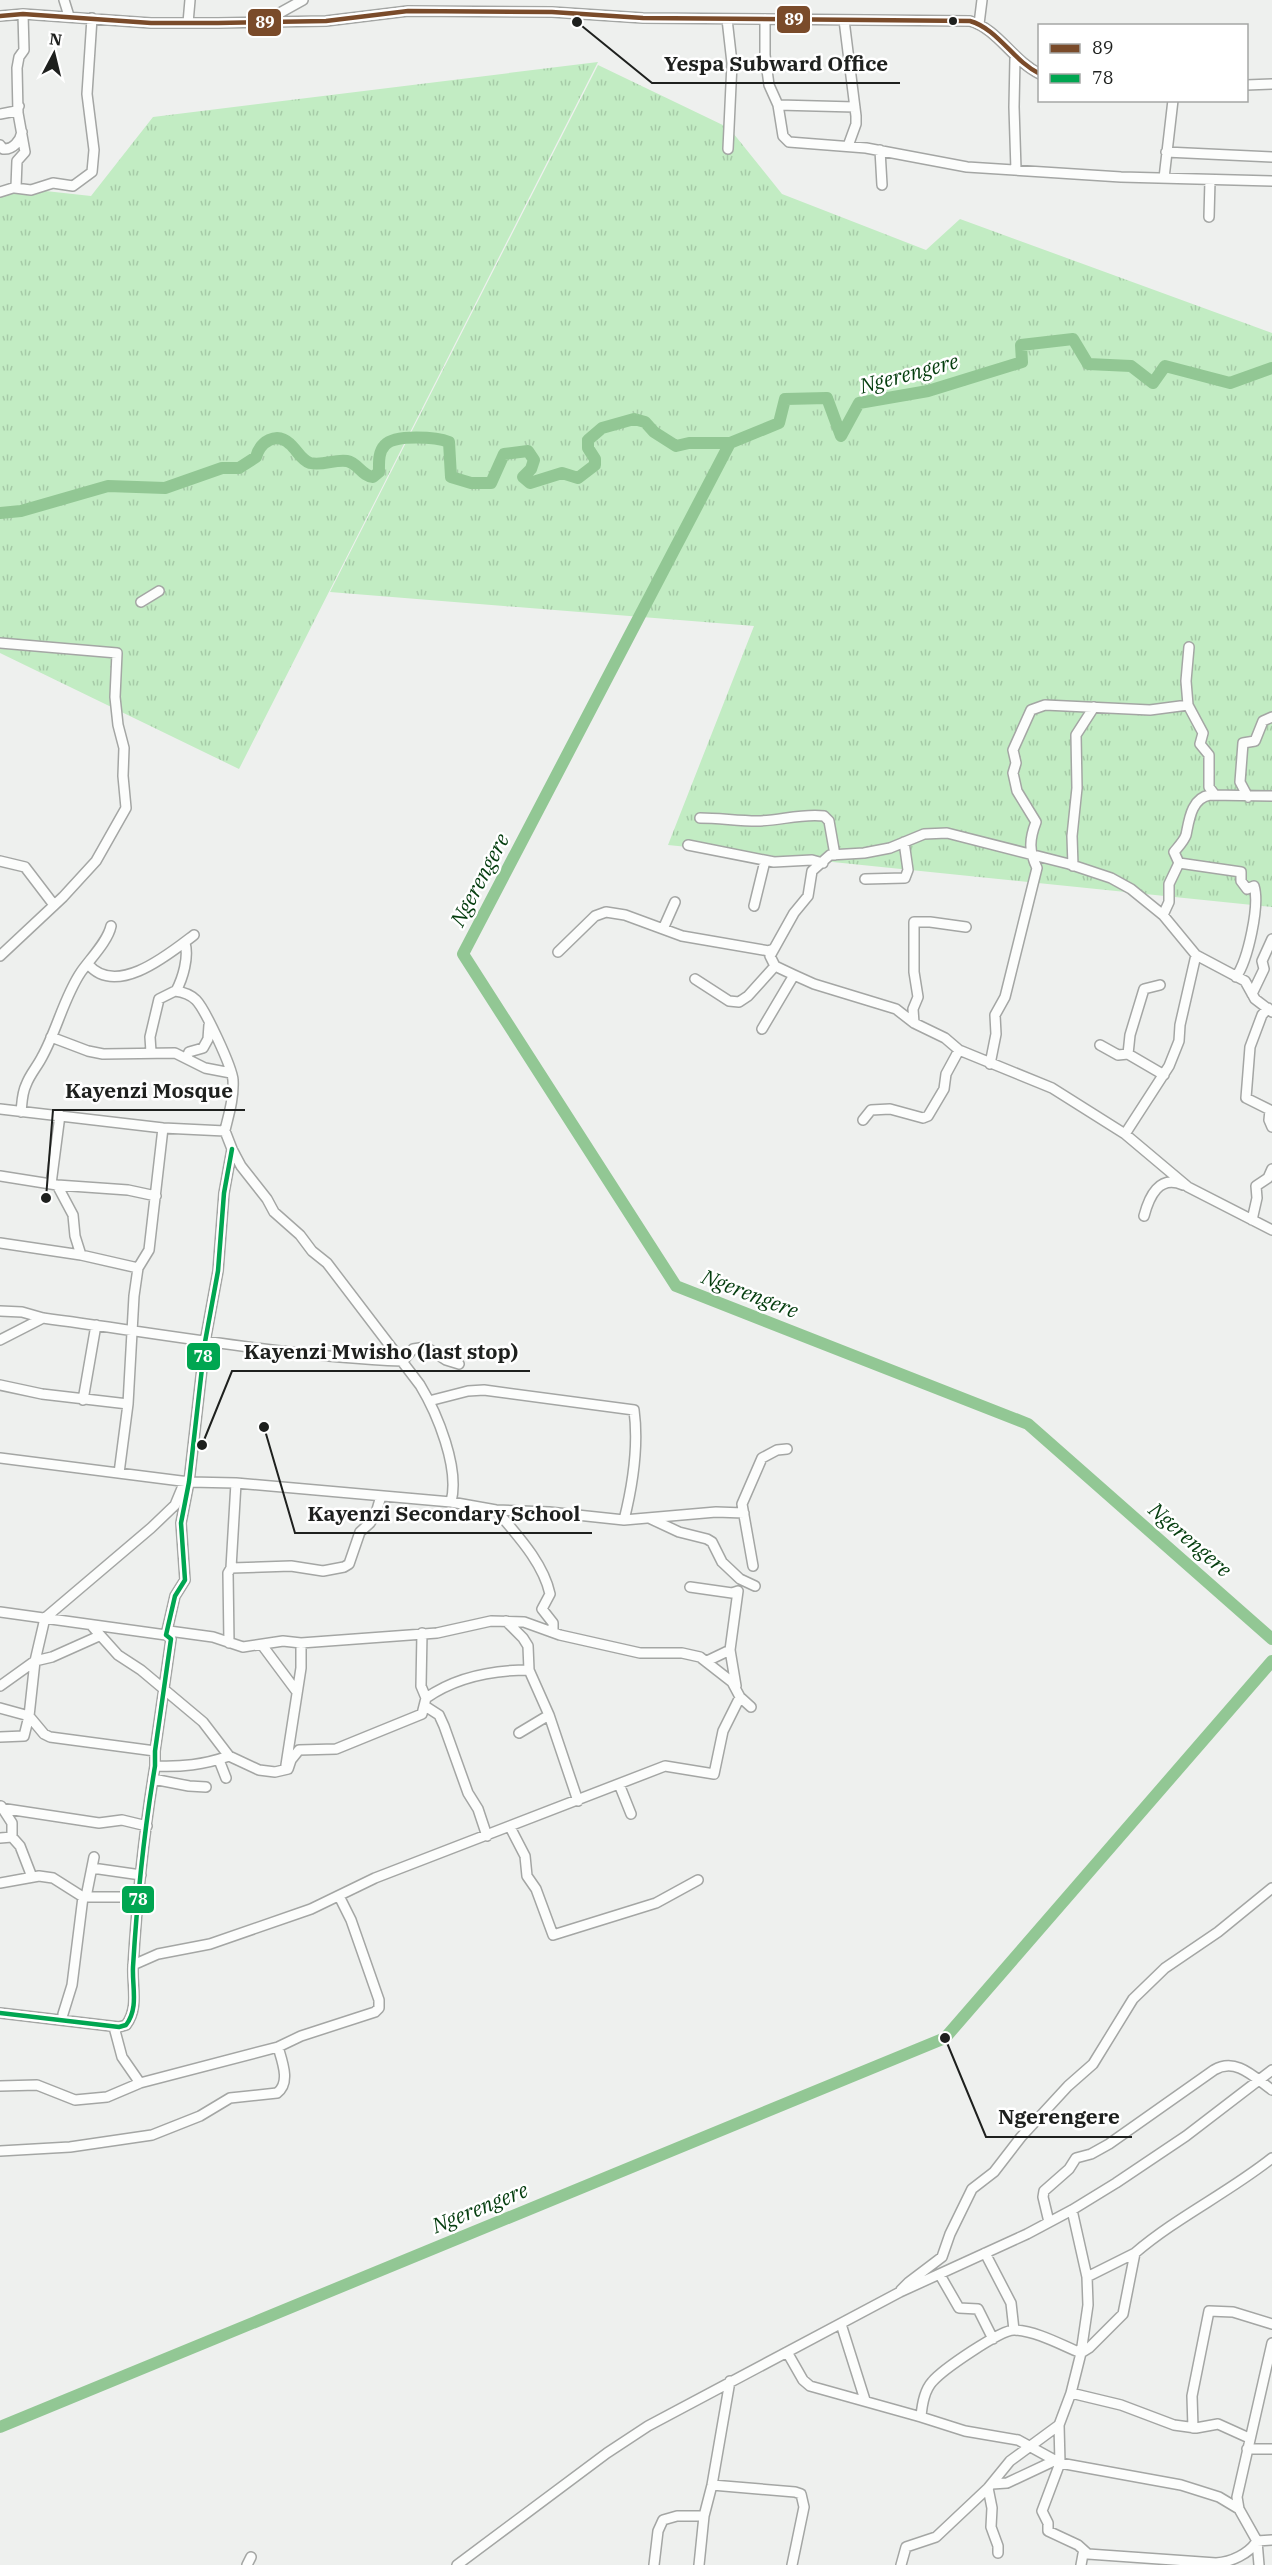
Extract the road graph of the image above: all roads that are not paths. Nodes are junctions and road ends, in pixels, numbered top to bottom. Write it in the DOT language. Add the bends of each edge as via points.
graph roads {
  1 [pos="64,0"];
  2 [pos="190,0"];
  3 [pos="303,0"];
  4 [pos="982,0"];
  5 [pos="23,14"];
  6 [pos="0,16"];
  7 [pos="69,16"];
  8 [pos="92,18"];
  9 [pos="727,19"];
  10 [pos="765,19"];
  11 [pos="844,20"];
  12 [pos="265,21"];
  13 [pos="188,23"];
  14 [pos="979,24"];
  15 [pos="1015,58"];
  16 [pos="1038,73"];
  17 [pos="1272,84"];
  18 [pos="1248,85"];
  19 [pos="1173,102"];
  20 [pos="778,105"];
  21 [pos="19,106"];
  22 [pos="855,107"];
  23 [pos="0,114"];
  24 [pos="22,132"];
  25 [pos="0,145"];
  26 [pos="848,146"];
  27 [pos="728,149"];
  28 [pos="880,150"];
  29 [pos="1166,152"];
  30 [pos="1272,157"];
  31 [pos="1016,170"];
  32 [pos="1164,178"];
  33 [pos="1210,180"];
  34 [pos="1272,181"];
  35 [pos="882,185"];
  36 [pos="15,188"];
  37 [pos="0,192"];
  38 [pos="1209,217"];
  39 [pos="159,591"];
  40 [pos="141,602"];
  41 [pos="0,643"];
  42 [pos="1189,647"];
  43 [pos="1188,705"];
  44 [pos="1094,707"];
  45 [pos="1272,717"];
  46 [pos="1210,792"];
  47 [pos="1248,796"];
  48 [pos="1272,796"];
  49 [pos="700,818"];
  50 [pos="904,842"];
  51 [pos="688,845"];
  52 [pos="1030,854"];
  53 [pos="835,855"];
  54 [pos="0,861"];
  55 [pos="765,861"];
  56 [pos="824,863"];
  57 [pos="1179,863"];
  58 [pos="1073,866"];
  59 [pos="865,879"];
  60 [pos="675,902"];
  61 [pos="54,905"];
  62 [pos="754,906"];
  63 [pos="1163,915"];
  64 [pos="111,926"];
  65 [pos="966,927"];
  66 [pos="663,929"];
  67 [pos="194,935"];
  68 [pos="1272,939"];
  69 [pos="0,942"];
  70 [pos="185,943"];
  71 [pos="11,946"];
  72 [pos="773,949"];
  73 [pos="558,952"];
  74 [pos="1196,955"];
  75 [pos="0,956"];
  76 [pos="88,963"];
  77 [pos="1215,964"];
  78 [pos="775,966"];
  79 [pos="1191,971"];
  80 [pos="794,975"];
  81 [pos="1236,977"];
  82 [pos="695,979"];
  83 [pos="1160,985"];
  84 [pos="176,991"];
  85 [pos="1252,994"];
  86 [pos="1270,1010"];
  87 [pos="209,1022"];
  88 [pos="914,1023"];
  89 [pos="762,1029"];
  90 [pos="51,1038"];
  91 [pos="1100,1045"];
  92 [pos="959,1050"];
  93 [pos="151,1052"];
  94 [pos="1128,1054"];
  95 [pos="187,1058"];
  96 [pos="990,1064"];
  97 [pos="231,1073"];
  98 [pos="1164,1075"];
  99 [pos="0,1109"];
  100 [pos="21,1112"];
  101 [pos="60,1115"];
  102 [pos="863,1120"];
  103 [pos="1272,1127"];
  104 [pos="163,1128"];
  105 [pos="225,1130"];
  106 [pos="1125,1134"];
  107 [pos="232,1149"];
  108 [pos="1272,1169"];
  109 [pos="0,1176"];
  110 [pos="54,1184"];
  111 [pos="1188,1187"];
  112 [pos="156,1196"];
  113 [pos="1144,1216"];
  114 [pos="1252,1220"];
  115 [pos="1272,1230"];
  116 [pos="0,1243"];
  117 [pos="81,1255"];
  118 [pos="138,1268"];
  119 [pos="0,1311"];
  120 [pos="43,1318"];
  121 [pos="96,1325"];
  122 [pos="131,1330"];
  123 [pos="0,1340"];
  124 [pos="205,1342"];
  125 [pos="403,1361"];
  126 [pos="459,1364"];
  127 [pos="0,1385"];
  128 [pos="83,1400"];
  129 [pos="429,1401"];
  130 [pos="128,1404"];
  131 [pos="787,1449"];
  132 [pos="0,1458"];
  133 [pos="119,1473"];
  134 [pos="187,1482"];
  135 [pos="236,1483"];
  136 [pos="381,1496"];
  137 [pos="451,1502"];
  138 [pos="496,1510"];
  139 [pos="744,1513"];
  140 [pos="647,1517"];
  141 [pos="624,1520"];
  142 [pos="753,1566"];
  143 [pos="231,1568"];
  144 [pos="755,1586"];
  145 [pos="690,1587"];
  146 [pos="0,1612"];
  147 [pos="45,1618"];
  148 [pos="506,1621"];
  149 [pos="92,1626"];
  150 [pos="554,1632"];
  151 [pos="167,1633"];
  152 [pos="422,1633"];
  153 [pos="99,1636"];
  154 [pos="229,1643"];
  155 [pos="301,1643"];
  156 [pos="262,1645"];
  157 [pos="730,1650"];
  158 [pos="35,1661"];
  159 [pos="707,1661"];
  160 [pos="529,1670"];
  161 [pos="0,1686"];
  162 [pos="164,1690"];
  163 [pos="297,1692"];
  164 [pos="738,1693"];
  165 [pos="425,1702"];
  166 [pos="751,1707"];
  167 [pos="0,1708"];
  168 [pos="549,1715"];
  169 [pos="29,1716"];
  170 [pos="519,1732"];
  171 [pos="0,1737"];
  172 [pos="154,1751"];
  173 [pos="229,1756"];
  174 [pos="219,1760"];
  175 [pos="155,1766"];
  176 [pos="285,1770"];
  177 [pos="226,1778"];
  178 [pos="153,1779"];
  179 [pos="619,1784"];
  180 [pos="206,1787"];
  181 [pos="578,1801"];
  182 [pos="1,1807"];
  183 [pos="631,1814"];
  184 [pos="147,1826"];
  185 [pos="510,1827"];
  186 [pos="487,1836"];
  187 [pos="12,1837"];
  188 [pos="0,1838"];
  189 [pos="94,1857"];
  190 [pos="92,1868"];
  191 [pos="141,1875"];
  192 [pos="32,1876"];
  193 [pos="698,1880"];
  194 [pos="0,1882"];
  195 [pos="1272,1888"];
  196 [pos="85,1894"];
  197 [pos="339,1896"];
  198 [pos="138,1897"];
  199 [pos="133,1965"];
  200 [pos="0,2013"];
  201 [pos="63,2014"];
  202 [pos="114,2027"];
  203 [pos="278,2047"];
  204 [pos="1272,2070"];
  205 [pos="1258,2080"];
  206 [pos="140,2083"];
  207 [pos="0,2086"];
  208 [pos="1272,2090"];
  209 [pos="0,2151"];
  210 [pos="1272,2158"];
  211 [pos="1072,2210"];
  212 [pos="1049,2222"];
  213 [pos="985,2253"];
  214 [pos="1135,2253"];
  215 [pos="939,2261"];
  216 [pos="944,2272"];
  217 [pos="1088,2277"];
  218 [pos="900,2292"];
  219 [pos="841,2324"];
  220 [pos="1272,2324"];
  221 [pos="1014,2330"];
  222 [pos="993,2339"];
  223 [pos="1272,2343"];
  224 [pos="787,2352"];
  225 [pos="1081,2353"];
  226 [pos="730,2381"];
  227 [pos="1071,2393"];
  228 [pos="865,2400"];
  229 [pos="921,2417"];
  230 [pos="1059,2425"];
  231 [pos="1193,2428"];
  232 [pos="1250,2438"];
  233 [pos="1032,2446"];
  234 [pos="1247,2449"];
  235 [pos="1272,2449"];
  236 [pos="1058,2462"];
  237 [pos="712,2485"];
  238 [pos="990,2486"];
  239 [pos="1239,2509"];
  240 [pos="704,2516"];
  241 [pos="1272,2540"];
  242 [pos="1257,2541"];
  243 [pos="998,2553"];
  244 [pos="1088,2554"];
  245 [pos="457,2565"];
  246 [pos="654,2565"];
  247 [pos="699,2565"];
  248 [pos="792,2565"];
  249 [pos="902,2565"];
  250 [pos="1081,2565"];
  251 [pos="1259,2565"];
  1 -- 7 [label="street"];
  2 -- 13 [label="street"];
  3 -- 12 [label="street"];
  4 -- 14 [label="street"];
  5 -- 6 [label="street"];
  5 -- 7 [label="street"];
  5 -- 21 [label="street" via="24,50 17,68"];
  7 -- 8 [label="street"];
  8 -- 13 [label="street"];
  8 -- 36 [label="street" via="87,94 94,150 92,172 75,186 53,183 31,190"];
  9 -- 10 [label="street"];
  9 -- 12 [label="street" via="408,11 326,21"];
  9 -- 27 [label="street" via="732,63"];
  10 -- 11 [label="street"];
  10 -- 20 [label="street" via="769,85"];
  11 -- 14 [label="street"];
  11 -- 22 [label="street"];
  12 -- 13 [label="street"];
  14 -- 15 [label="street"];
  15 -- 16 [label="street"];
  15 -- 31 [label="street"];
  17 -- 18 [label="street"];
  19 -- 29 [label="street"];
  20 -- 22 [label="street"];
  20 -- 26 [label="street" via="787,141"];
  21 -- 23 [label="street" via="16,111"];
  21 -- 24 [label="street"];
  22 -- 26 [label="street" via="856,124"];
  24 -- 25 [label="street" via="20,140 8,149"];
  24 -- 36 [label="street" via="25,152 17,161"];
  26 -- 28 [label="street"];
  28 -- 31 [label="street" via="967,167"];
  28 -- 35 [label="street"];
  29 -- 30 [label="street"];
  29 -- 32 [label="street"];
  31 -- 32 [label="street"];
  32 -- 33 [label="street"];
  33 -- 34 [label="street"];
  33 -- 38 [label="street"];
  36 -- 37 [label="street"];
  39 -- 40 [label="street"];
  41 -- 61 [label="street" via="117,653 115,697 124,748 126,808 96,861"];
  42 -- 43 [label="street"];
  43 -- 44 [label="street" via="1150,710"];
  43 -- 46 [label="street" via="1203,734 1200,744 1209,755"];
  44 -- 52 [label="street" via="1036,706 1018,735 1013,750 1013,779 1036,822"];
  44 -- 58 [label="street" via="1076,735"];
  45 -- 47 [label="street" via="1263,721 1255,741 1243,743 1240,782"];
  46 -- 47 [label="street"];
  46 -- 57 [label="street" via="1189,815 1186,837 1174,852"];
  47 -- 48 [label="street"];
  49 -- 53 [label="street" via="756,821 824,816 829,822"];
  50 -- 52 [label="street" via="924,834 946,833"];
  50 -- 53 [label="street" via="864,853"];
  50 -- 59 [label="street" via="908,870 904,879"];
  51 -- 55 [label="street"];
  52 -- 58 [label="street"];
  52 -- 96 [label="street" via="1037,868 1005,997 995,1015"];
  53 -- 56 [label="street"];
  54 -- 61 [label="street" via="25,867"];
  55 -- 56 [label="street"];
  55 -- 62 [label="street"];
  56 -- 72 [label="street" via="812,871 808,896"];
  57 -- 63 [label="street" via="1169,884 1169,902"];
  57 -- 81 [label="street" via="1240,872 1247,890 1254,886 1257,903 1251,934"];
  58 -- 63 [label="street" via="1131,889"];
  60 -- 66 [label="street"];
  61 -- 71 [label="street"];
  63 -- 74 [label="street"];
  64 -- 76 [label="street" via="110,934"];
  65 -- 88 [label="street" via="914,922 918,997 913,1009"];
  66 -- 72 [label="street"];
  66 -- 73 [label="street" via="619,913 602,913"];
  67 -- 70 [label="street"];
  68 -- 85 [label="street"];
  69 -- 71 [label="street"];
  70 -- 76 [label="street" via="145,968 125,975 93,970"];
  70 -- 84 [label="street" via="187,952"];
  71 -- 75 [label="street"];
  72 -- 78 [label="street" via="770,956"];
  74 -- 77 [label="street"];
  74 -- 79 [label="street"];
  76 -- 90 [label="street" via="77,978"];
  77 -- 79 [label="street" via="1204,963"];
  77 -- 81 [label="street"];
  78 -- 80 [label="street"];
  78 -- 82 [label="street" via="739,1002 729,1001"];
  79 -- 98 [label="street" via="1179,1041"];
  80 -- 88 [label="street" via="896,1009"];
  80 -- 89 [label="street"];
  81 -- 85 [label="street" via="1245,981"];
  83 -- 94 [label="street" via="1144,988"];
  84 -- 87 [label="street" via="195,999"];
  84 -- 93 [label="street" via="165,994 157,1003"];
  85 -- 86 [label="street"];
  86 -- 103 [label="street" via="1262,1015 1250,1047 1246,1098 1270,1110"];
  87 -- 95 [label="street" via="206,1044 189,1052"];
  87 -- 97 [label="street"];
  88 -- 92 [label="street" via="945,1038"];
  90 -- 93 [label="street" via="103,1054"];
  90 -- 100 [label="street" via="27,1081"];
  91 -- 94 [label="street" via="1118,1054"];
  92 -- 96 [label="street"];
  92 -- 102 [label="street" via="946,1074 944,1089 928,1116 880,1108 871,1110"];
  93 -- 95 [label="street" via="176,1053"];
  94 -- 98 [label="street"];
  95 -- 97 [label="street" via="205,1068"];
  96 -- 106 [label="street" via="1052,1088"];
  97 -- 105 [label="street" via="233,1088"];
  98 -- 106 [label="street"];
  99 -- 100 [label="street"];
  100 -- 101 [label="street"];
  101 -- 104 [label="street"];
  101 -- 110 [label="street"];
  104 -- 105 [label="street"];
  104 -- 112 [label="street"];
  105 -- 107 [label="street"];
  106 -- 111 [label="street"];
  107 -- 124 [label="street" via="218,1271"];
  107 -- 125 [label="street" via="274,1212 327,1263"];
  108 -- 114 [label="street" via="1268,1178 1256,1186"];
  109 -- 110 [label="street"];
  110 -- 112 [label="street"];
  110 -- 117 [label="street" via="73,1215"];
  111 -- 113 [label="street" via="1173,1182 1158,1186"];
  111 -- 114 [label="street"];
  112 -- 118 [label="street" via="149,1250"];
  114 -- 115 [label="street"];
  116 -- 117 [label="street"];
  117 -- 118 [label="street"];
  118 -- 122 [label="street"];
  119 -- 120 [label="street"];
  120 -- 121 [label="street"];
  120 -- 123 [label="street"];
  121 -- 122 [label="street"];
  121 -- 128 [label="street"];
  122 -- 124 [label="street"];
  122 -- 130 [label="street"];
  124 -- 125 [label="street"];
  124 -- 134 [label="street"];
  125 -- 126 [label="street" via="413,1349 424,1347"];
  125 -- 129 [label="street"];
  127 -- 128 [label="street"];
  128 -- 130 [label="street"];
  129 -- 137 [label="street" via="452,1467"];
  129 -- 141 [label="street" via="484,1390 634,1410 636,1450"];
  130 -- 133 [label="street"];
  131 -- 139 [label="street" via="762,1458 742,1504"];
  132 -- 133 [label="street"];
  133 -- 134 [label="street"];
  134 -- 135 [label="street"];
  134 -- 147 [label="street" via="175,1505 151,1528"];
  134 -- 151 [label="street" via="181,1523 185,1580 174,1601"];
  135 -- 136 [label="street"];
  135 -- 143 [label="street"];
  136 -- 137 [label="street"];
  136 -- 143 [label="street" via="376,1513 360,1532 349,1564 344,1567 323,1571 291,1566"];
  137 -- 138 [label="street"];
  138 -- 141 [label="street"];
  138 -- 150 [label="street" via="544,1574 550,1594 542,1609 553,1623"];
  139 -- 140 [label="street"];
  139 -- 142 [label="street"];
  140 -- 141 [label="street"];
  140 -- 144 [label="street" via="712,1542 722,1562 740,1579"];
  143 -- 154 [label="street"];
  145 -- 157 [label="street" via="738,1591"];
  146 -- 147 [label="street"];
  147 -- 149 [label="street"];
  147 -- 158 [label="street"];
  148 -- 150 [label="street" via="524,1622"];
  148 -- 152 [label="street"];
  148 -- 160 [label="street" via="528,1646"];
  149 -- 151 [label="street"];
  149 -- 153 [label="street"];
  150 -- 159 [label="street" via="640,1653 682,1653"];
  151 -- 154 [label="street" via="213,1637"];
  151 -- 162 [label="street" via="171,1639"];
  152 -- 155 [label="street"];
  152 -- 165 [label="street" via="421,1686"];
  153 -- 158 [label="street"];
  153 -- 162 [label="street"];
  154 -- 156 [label="street" via="243,1647"];
  155 -- 156 [label="street"];
  155 -- 163 [label="street"];
  156 -- 163 [label="street"];
  157 -- 159 [label="street"];
  157 -- 164 [label="street"];
  158 -- 161 [label="street"];
  158 -- 169 [label="street"];
  159 -- 164 [label="street"];
  160 -- 165 [label="street" via="480,1674 436,1691"];
  160 -- 168 [label="street"];
  162 -- 172 [label="street"];
  162 -- 173 [label="street" via="203,1722"];
  163 -- 176 [label="street"];
  164 -- 166 [label="street"];
  164 -- 179 [label="street" via="723,1731 714,1774 665,1766"];
  165 -- 176 [label="street" via="422,1714 336,1749 299,1750"];
  165 -- 186 [label="street" via="439,1715"];
  167 -- 169 [label="street"];
  168 -- 170 [label="street"];
  168 -- 181 [label="street"];
  169 -- 171 [label="street" via="24,1736"];
  169 -- 172 [label="street" via="50,1737"];
  172 -- 175 [label="street"];
  173 -- 174 [label="street"];
  173 -- 176 [label="street" via="259,1770"];
  174 -- 175 [label="street" via="186,1767"];
  174 -- 177 [label="street"];
  175 -- 178 [label="street"];
  178 -- 180 [label="street"];
  178 -- 184 [label="street"];
  179 -- 181 [label="street"];
  179 -- 183 [label="street"];
  181 -- 185 [label="street"];
  182 -- 184 [label="street" via="99,1823 123,1820"];
  182 -- 187 [label="street" via="12,1823"];
  184 -- 191 [label="street"];
  185 -- 186 [label="street"];
  185 -- 193 [label="street" via="525,1856 527,1876 553,1935 656,1903"];
  186 -- 197 [label="street" via="375,1878"];
  187 -- 188 [label="street"];
  187 -- 192 [label="street" via="20,1846"];
  189 -- 190 [label="street"];
  190 -- 191 [label="street"];
  190 -- 196 [label="street"];
  191 -- 198 [label="street"];
  192 -- 194 [label="street"];
  192 -- 196 [label="street" via="53,1878"];
  195 -- 215 [label="street" via="1165,1968 1133,1999 1093,2064 1021,2137 994,2172 972,2189"];
  196 -- 198 [label="street"];
  196 -- 201 [label="street" via="72,1985"];
  197 -- 199 [label="street" via="249,1932 158,1954"];
  197 -- 203 [label="street" via="351,1920 380,2008"];
  198 -- 199 [label="street"];
  199 -- 202 [label="street" via="132,2018 126,2025"];
  200 -- 202 [label="street"];
  202 -- 206 [label="street" via="122,2057"];
  203 -- 206 [label="street"];
  203 -- 209 [label="street" via="284,2078 277,2092 230,2098 200,2116 152,2135 70,2147"];
  204 -- 205 [label="street"];
  205 -- 208 [label="street"];
  205 -- 211 [label="street" via="1186,2136"];
  205 -- 212 [label="street" via="1232,2064 1219,2067 1109,2144 1076,2158 1044,2191"];
  206 -- 207 [label="street" via="107,2097 75,2100 37,2085"];
  210 -- 214 [label="street"];
  211 -- 212 [label="street"];
  211 -- 217 [label="street"];
  212 -- 213 [label="street"];
  213 -- 216 [label="street"];
  213 -- 221 [label="street" via="1011,2303"];
  214 -- 217 [label="street"];
  214 -- 225 [label="street" via="1123,2314"];
  215 -- 216 [label="street"];
  215 -- 218 [label="street"];
  216 -- 218 [label="street"];
  216 -- 222 [label="street" via="959,2308 978,2309"];
  217 -- 225 [label="street"];
  218 -- 219 [label="street"];
  219 -- 224 [label="street"];
  219 -- 228 [label="street"];
  220 -- 231 [label="street" via="1233,2312 1209,2311 1192,2396"];
  221 -- 222 [label="street"];
  221 -- 225 [label="street" via="1043,2335"];
  222 -- 229 [label="street" via="931,2383"];
  223 -- 232 [label="street"];
  224 -- 226 [label="street"];
  224 -- 228 [label="street" via="807,2384"];
  225 -- 227 [label="street"];
  226 -- 237 [label="street"];
  226 -- 245 [label="street" via="674,2410 607,2453"];
  227 -- 230 [label="street"];
  227 -- 231 [label="street" via="1122,2404 1174,2426"];
  228 -- 229 [label="street"];
  229 -- 233 [label="street" via="965,2432 1012,2438"];
  230 -- 233 [label="street"];
  230 -- 236 [label="street"];
  231 -- 232 [label="street" via="1218,2424"];
  232 -- 234 [label="street"];
  233 -- 236 [label="street"];
  233 -- 238 [label="street" via="1010,2461"];
  234 -- 235 [label="street"];
  234 -- 239 [label="street" via="1237,2497"];
  236 -- 238 [label="street"];
  236 -- 239 [label="street" via="1181,2485 1219,2497"];
  236 -- 244 [label="street" via="1042,2511 1047,2530"];
  237 -- 240 [label="street"];
  237 -- 248 [label="street" via="801,2494 804,2507"];
  238 -- 243 [label="street"];
  238 -- 249 [label="street" via="936,2537 906,2547"];
  239 -- 242 [label="street"];
  240 -- 246 [label="street" via="663,2520"];
  240 -- 247 [label="street"];
  241 -- 242 [label="street"];
  242 -- 244 [label="street" via="1252,2550 1220,2563"];
  242 -- 251 [label="street"];
  244 -- 250 [label="street" via="1083,2554"];
}
